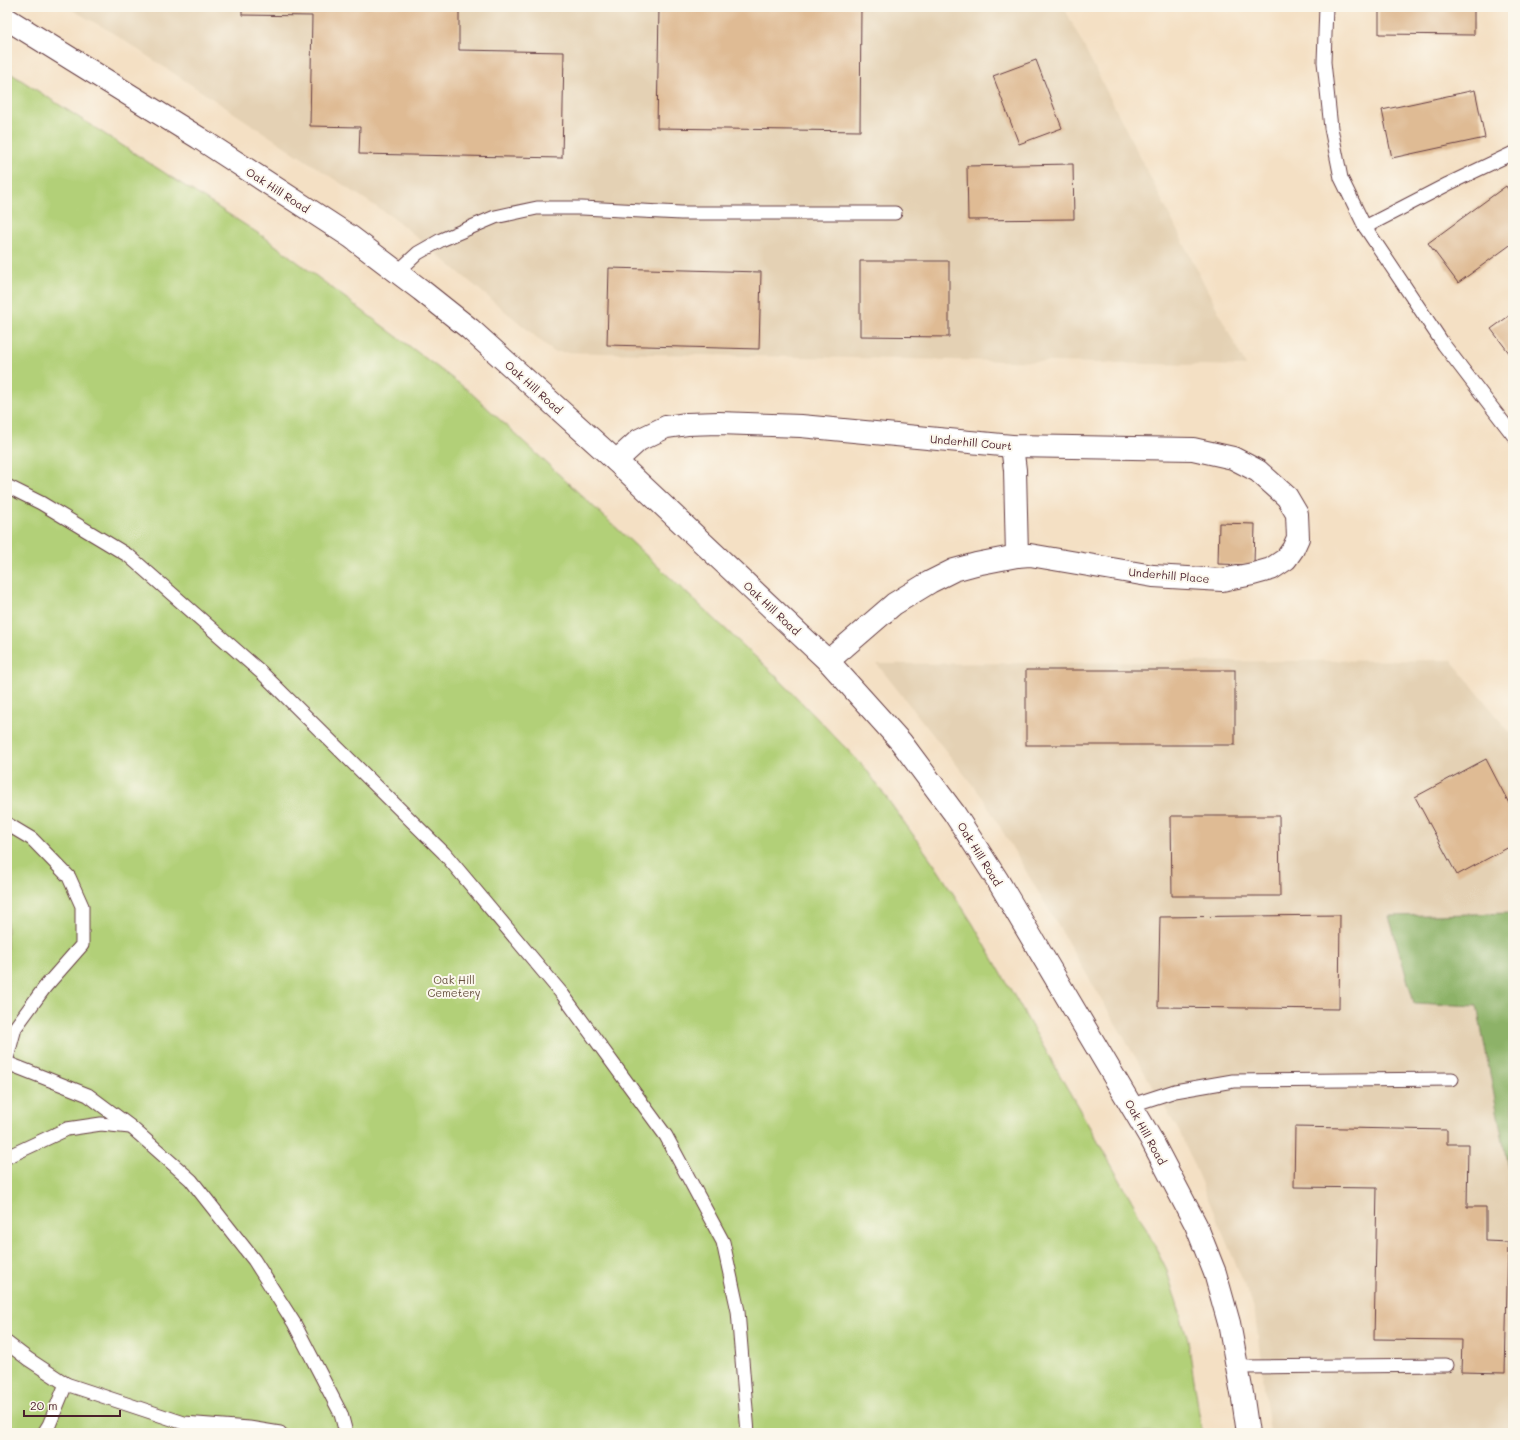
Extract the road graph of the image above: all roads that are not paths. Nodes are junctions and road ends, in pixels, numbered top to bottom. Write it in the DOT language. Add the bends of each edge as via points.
graph roads {
  1 [pos="1326,7"];
  2 [pos="7,19"];
  3 [pos="1513,153"];
  4 [pos="895,213"];
  5 [pos="1365,227"];
  6 [pos="399,274"];
  7 [pos="1513,435"];
  8 [pos="1012,446"];
  9 [pos="616,461"];
  10 [pos="7,486"];
  11 [pos="1299,530"];
  12 [pos="1017,556"];
  13 [pos="828,661"];
  14 [pos="7,824"];
  15 [pos="7,1058"];
  16 [pos="7,1063"];
  17 [pos="1452,1079"];
  18 [pos="1133,1108"];
  19 [pos="131,1127"];
  20 [pos="7,1157"];
  21 [pos="7,1343"];
  22 [pos="1447,1365"];
  23 [pos="1238,1367"];
  24 [pos="66,1384"];
  25 [pos="44,1433"];
  26 [pos="280,1433"];
  27 [pos="346,1433"];
  28 [pos="748,1433"];
  29 [pos="1248,1433"];
  1 -- 5 [label="lane" via="1324,62 1331,128 1341,178"];
  2 -- 6 [label="main road, Oak Hill Road" via="199,138 351,237"];
  3 -- 5 [label="lane"];
  4 -- 6 [label="lane" via="681,213 537,208 494,217 440,240 418,253"];
  5 -- 7 [label="lane" via="1444,345"];
  6 -- 9 [label="main road, Oak Hill Road" via="470,330"];
  8 -- 9 [label="main road, Underhill Court" via="801,426 687,424 666,427 639,440"];
  8 -- 11 [label="main road, Underhill Court" via="1193,449 1233,458 1258,471 1287,497 1297,514"];
  8 -- 12 [label="main road"];
  9 -- 13 [label="main road, Oak Hill Road"];
  10 -- 28 [label="lane" via="41,502 129,556 262,673 444,853 563,995 666,1136 723,1242 738,1311"];
  11 -- 12 [label="main road, Underhill Place" via="1293,550 1286,559 1253,574 1222,580 1153,576 1030,555"];
  12 -- 13 [label="main road, Underhill Place" via="954,570 930,582 894,604"];
  13 -- 18 [label="main road, Oak Hill Road" via="901,742 954,813 998,881"];
  14 -- 15 [label="lane" via="32,839 69,877 82,906 82,946 15,1028"];
  16 -- 19 [label="lane" via="88,1095"];
  17 -- 18 [label="lane" via="1233,1081 1175,1091 1141,1102"];
  18 -- 23 [label="main road, Oak Hill Road" via="1196,1225 1214,1272 1229,1323"];
  19 -- 20 [label="lane" via="101,1124 67,1129"];
  19 -- 27 [label="lane" via="191,1180 254,1260 294,1323 341,1414"];
  21 -- 24 [label="lane"];
  22 -- 23 [label="lane"];
  23 -- 29 [label="main road, Oak Hill Road"];
  24 -- 25 [label="lane"];
  24 -- 26 [label="lane" via="184,1423"];
}
